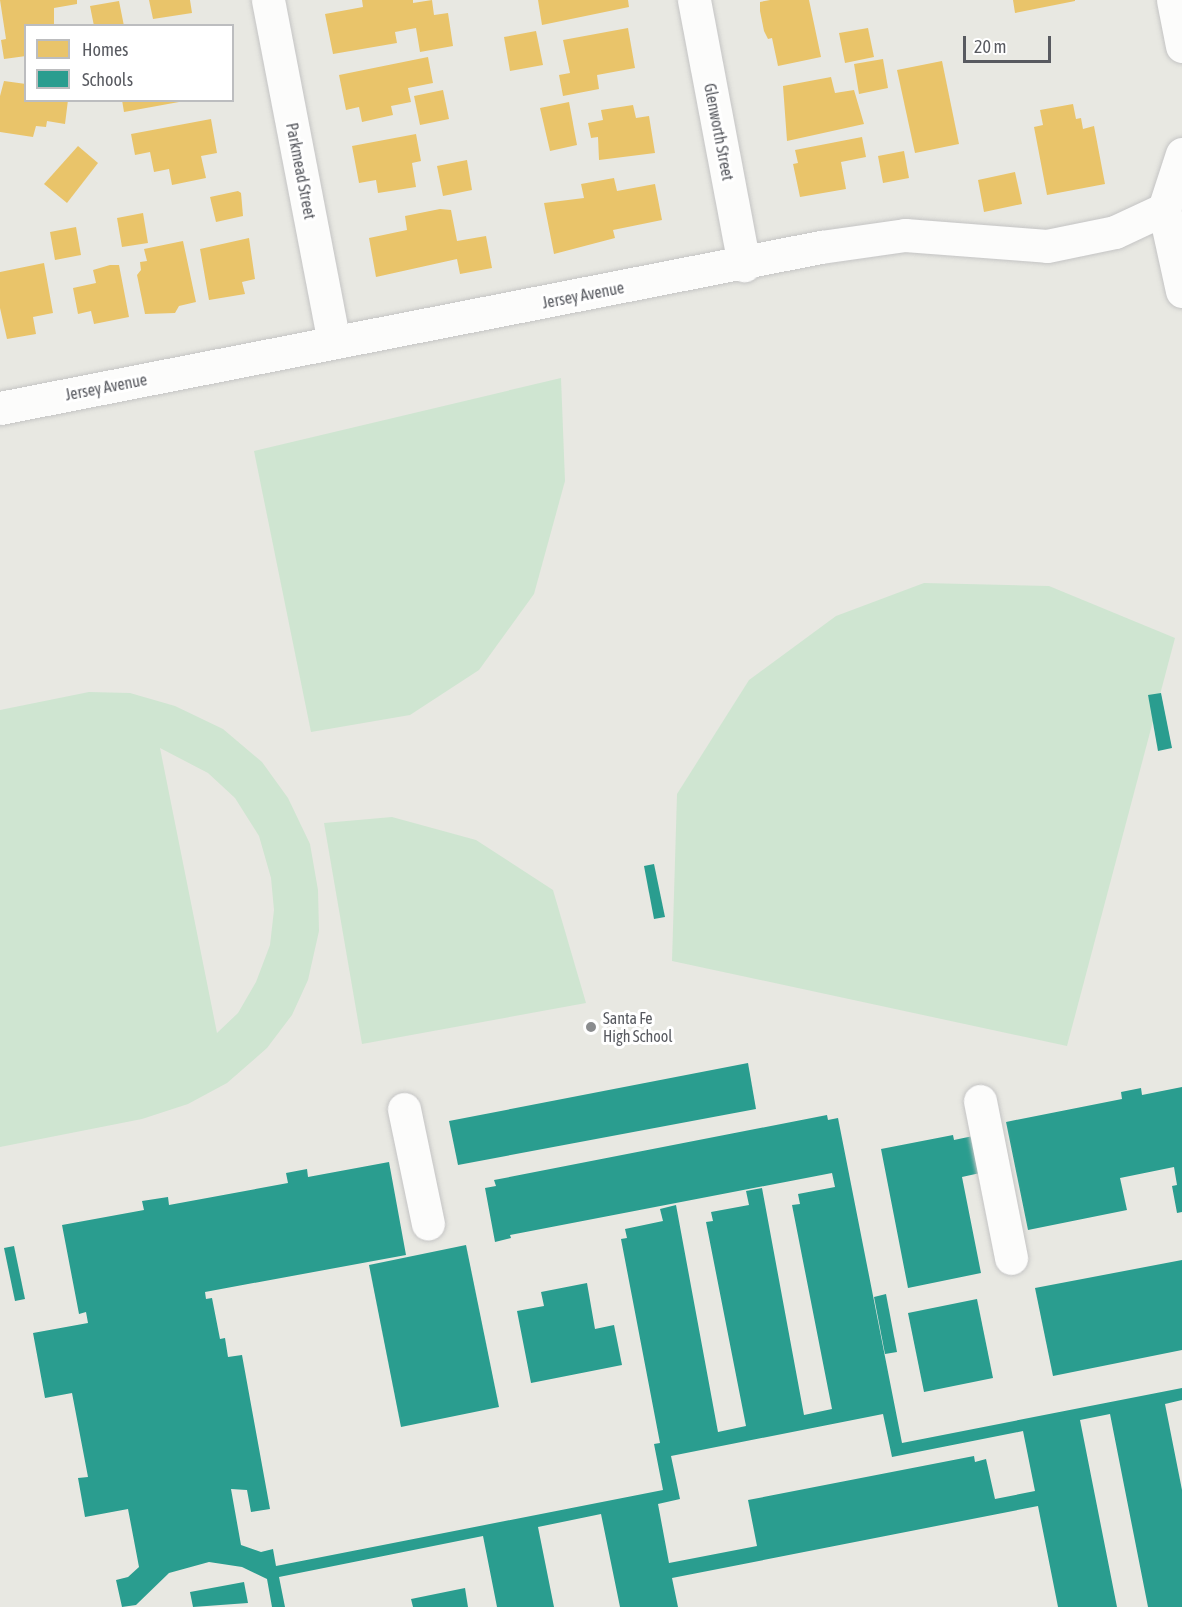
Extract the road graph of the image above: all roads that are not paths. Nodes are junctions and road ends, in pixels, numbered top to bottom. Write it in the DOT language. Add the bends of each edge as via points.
graph roads {
  1 [pos="268,0"];
  2 [pos="694,0"];
  3 [pos="1173,0"];
  4 [pos="1182,46"];
  5 [pos="1182,154"];
  6 [pos="1164,209"];
  7 [pos="744,265"];
  8 [pos="1182,291"];
  9 [pos="334,342"];
  10 [pos="0,408"];
  11 [pos="980,1101"];
  12 [pos="404,1109"];
  13 [pos="428,1224"];
  14 [pos="1011,1258"];
  1 -- 9 [label="street, Parkmead Street"];
  2 -- 7 [label="street, Glenworth Street"];
  3 -- 4 [label="street"];
  5 -- 6 [label="street"];
  6 -- 7 [label="street, Jersey Avenue" via="1114,232 1047,246 905,235 821,247"];
  6 -- 8 [label="street"];
  7 -- 9 [label="street, Jersey Avenue"];
  9 -- 10 [label="street, Jersey Avenue"];
  11 -- 14 [label="street"];
  12 -- 13 [label="street"];
}
